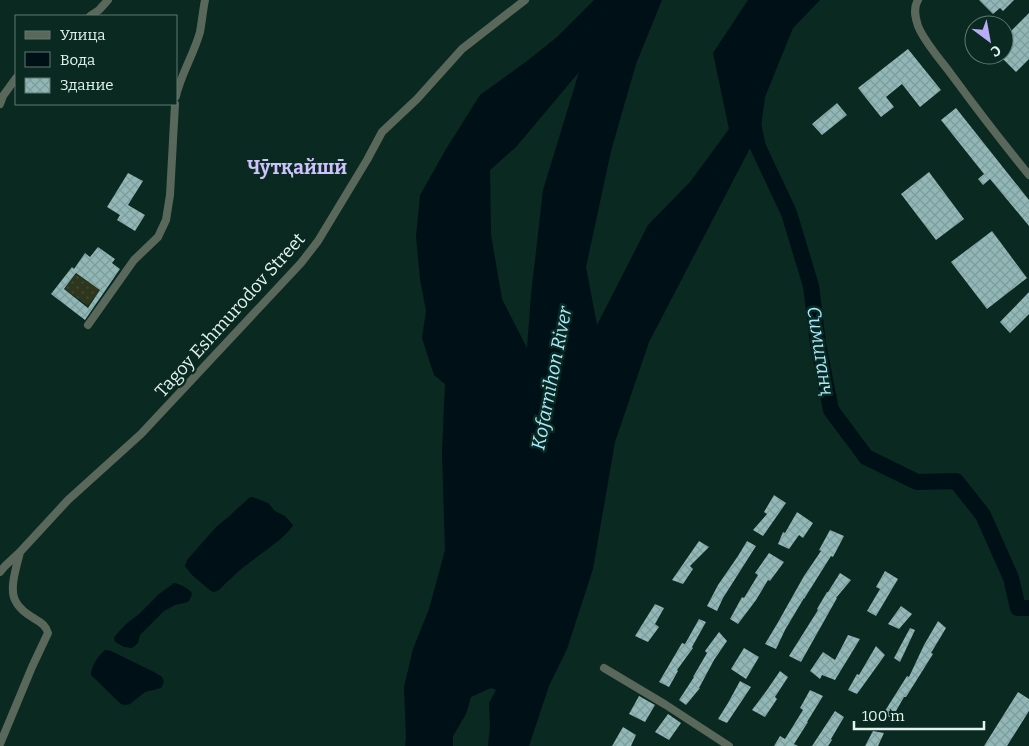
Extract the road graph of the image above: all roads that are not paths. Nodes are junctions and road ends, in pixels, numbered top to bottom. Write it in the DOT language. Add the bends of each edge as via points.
graph roads {
  1 [pos="108,0"];
  2 [pos="205,0"];
  3 [pos="524,0"];
  4 [pos="918,0"];
  5 [pos="92,15"];
  6 [pos="15,79"];
  7 [pos="178,87"];
  8 [pos="0,104"];
  9 [pos="175,105"];
  10 [pos="1029,175"];
  11 [pos="88,325"];
  12 [pos="20,552"];
  13 [pos="0,572"];
  14 [pos="604,668"];
  15 [pos="0,744"];
  16 [pos="729,746"];
  1 -- 5 [label="street"];
  2 -- 7 [label="street" via="200,31"];
  3 -- 12 [label="street, Tagoy Eshmurodov Street" via="462,49 382,132 318,241 301,263 141,434 68,500"];
  4 -- 10 [label="street" via="915,14 930,46"];
  6 -- 8 [label="street"];
  9 -- 11 [label="street" via="166,220 158,237 134,260"];
  12 -- 13 [label="street, Tagoy Eshmurodov Street"];
  12 -- 15 [label="street" via="15,571 14,599 19,607 47,628 48,633"];
  14 -- 16 [label="street"];
}
